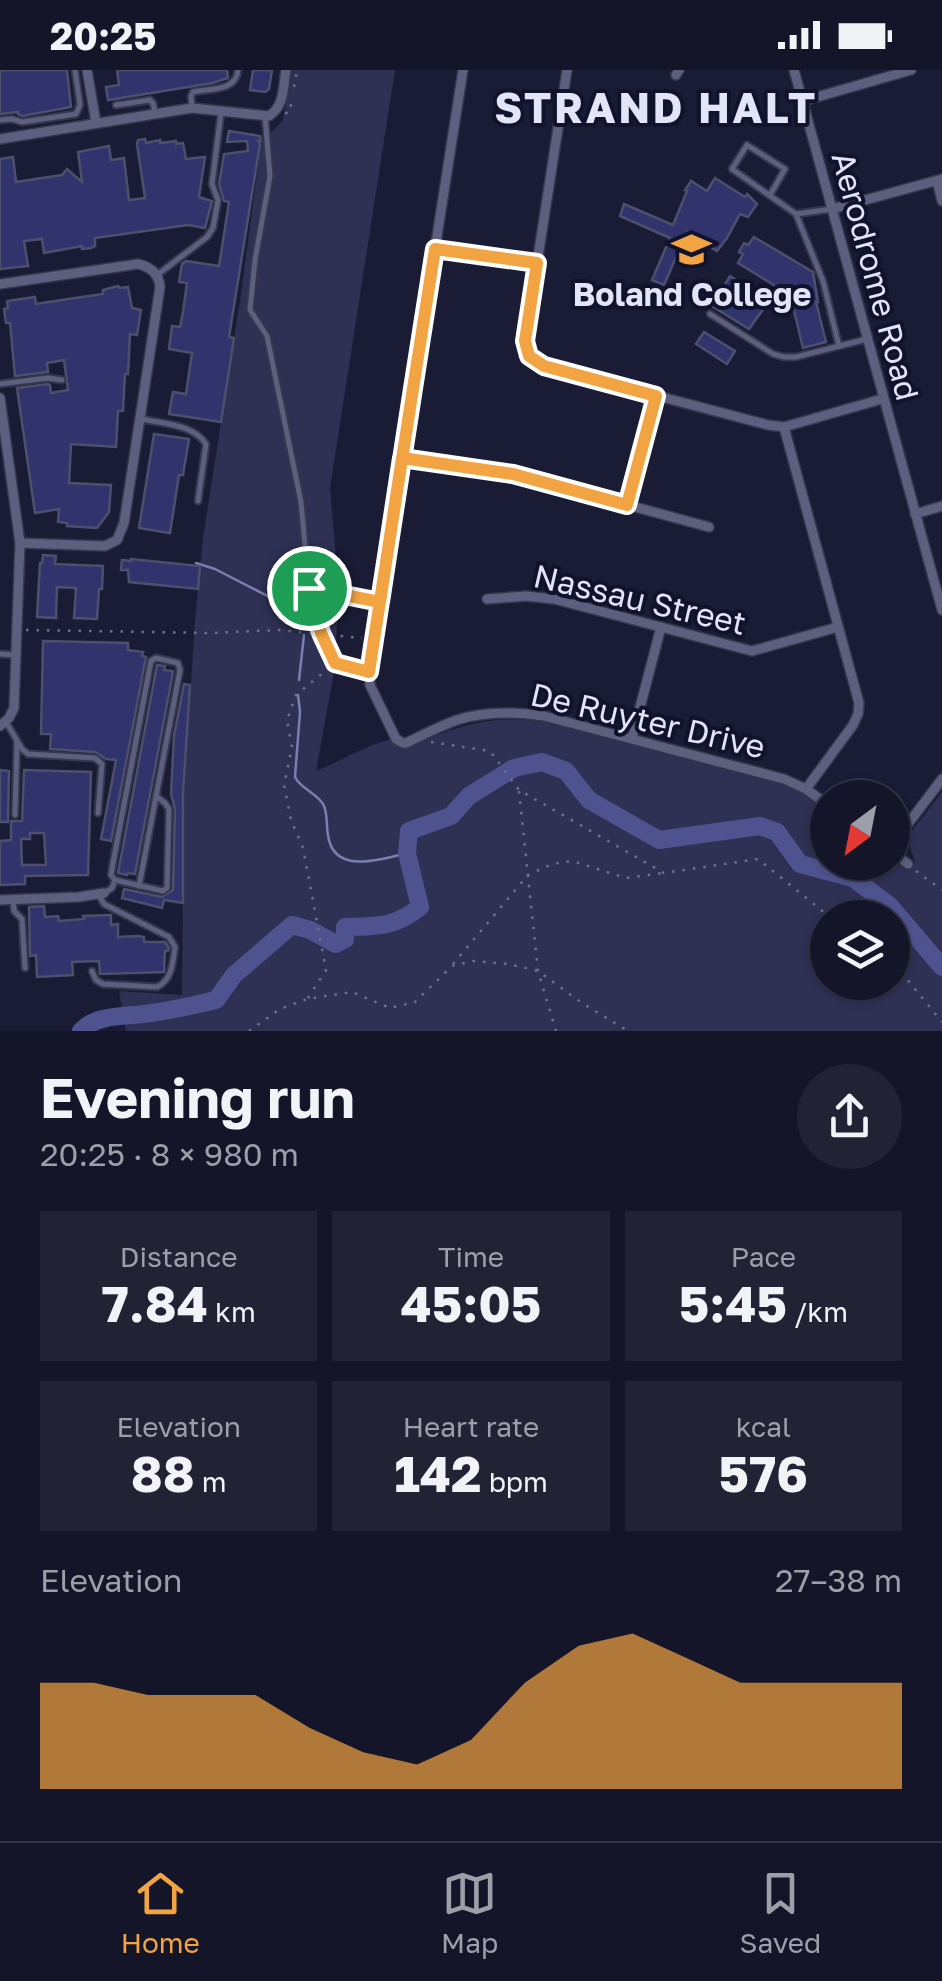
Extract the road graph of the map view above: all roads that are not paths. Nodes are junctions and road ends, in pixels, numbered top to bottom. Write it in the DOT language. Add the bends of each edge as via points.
graph roads {
  1 [pos="75,70"];
  2 [pos="86,70"];
  3 [pos="238,70"];
  4 [pos="286,70"];
  5 [pos="462,70"];
  6 [pos="567,70"];
  7 [pos="794,70"];
  8 [pos="911,70"];
  9 [pos="802,101"];
  10 [pos="116,105"];
  11 [pos="192,108"];
  12 [pos="221,110"];
  13 [pos="155,113"];
  14 [pos="269,115"];
  15 [pos="56,117"];
  16 [pos="12,119"];
  17 [pos="0,120"];
  18 [pos="96,124"];
  19 [pos="58,130"];
  20 [pos="14,137"];
  21 [pos="0,139"];
  22 [pos="939,180"];
  23 [pos="770,195"];
  24 [pos="942,201"];
  25 [pos="832,210"];
  26 [pos="796,214"];
  27 [pos="435,249"];
  28 [pos="537,263"];
  29 [pos="157,275"];
  30 [pos="0,284"];
  31 [pos="710,314"];
  32 [pos="866,339"];
  33 [pos="838,346"];
  34 [pos="62,380"];
  35 [pos="0,384"];
  36 [pos="656,396"];
  37 [pos="0,398"];
  38 [pos="882,398"];
  39 [pos="139,418"];
  40 [pos="784,427"];
  41 [pos="2,432"];
  42 [pos="402,458"];
  43 [pos="13,486"];
  44 [pos="0,488"];
  45 [pos="198,500"];
  46 [pos="627,505"];
  47 [pos="942,506"];
  48 [pos="915,514"];
  49 [pos="709,527"];
  50 [pos="20,543"];
  51 [pos="487,599"];
  52 [pos="380,602"];
  53 [pos="942,610"];
  54 [pos="838,626"];
  55 [pos="662,627"];
  56 [pos="0,654"];
  57 [pos="16,655"];
  58 [pos="3,724"];
  59 [pos="632,738"];
  60 [pos="17,740"];
  61 [pos="942,778"];
  62 [pos="806,789"];
  63 [pos="810,792"];
  64 [pos="156,796"];
  65 [pos="98,812"];
  66 [pos="15,815"];
  67 [pos="910,823"];
  68 [pos="115,880"];
  69 [pos="139,886"];
  70 [pos="101,893"];
  71 [pos="0,900"];
  72 [pos="13,900"];
  73 [pos="25,968"];
  74 [pos="92,971"];
  1 -- 15 [label="lane" via="80,108"];
  2 -- 18 [label="street"];
  3 -- 11 [label="lane" via="231,85 193,92"];
  4 -- 14 [label="street" via="280,104"];
  5 -- 27 [label="street"];
  6 -- 28 [label="street"];
  7 -- 9 [label="street, Aerodrome Road"];
  8 -- 9 [label="street"];
  9 -- 25 [label="street, Aerodrome Road"];
  10 -- 13 [label="lane" via="150,100"];
  11 -- 12 [label="street"];
  11 -- 13 [label="street"];
  12 -- 14 [label="street"];
  12 -- 29 [label="lane" via="214,228"];
  13 -- 18 [label="street"];
  14 -- 52 [label="lane" via="270,176 250,310 267,336 301,502 309,588"];
  15 -- 16 [label="lane"];
  15 -- 19 [label="lane"];
  16 -- 17 [label="lane"];
  16 -- 20 [label="lane"];
  18 -- 19 [label="street"];
  19 -- 20 [label="street"];
  20 -- 21 [label="street"];
  22 -- 24 [label="street"];
  22 -- 25 [label="street"];
  23 -- 23 [label="lane" via="785,169 747,145 732,169"];
  23 -- 26 [label="lane"];
  25 -- 26 [label="lane"];
  25 -- 32 [label="street, Aerodrome Road"];
  26 -- 33 [label="lane"];
  27 -- 28 [label="street"];
  27 -- 42 [label="street"];
  28 -- 36 [label="street" via="525,341 529,356 544,366"];
  29 -- 30 [label="street" via="138,264"];
  29 -- 39 [label="street" via="160,292"];
  31 -- 33 [label="lane" via="784,358"];
  32 -- 33 [label="lane"];
  32 -- 38 [label="street, Aerodrome Road"];
  34 -- 35 [label="lane"];
  36 -- 40 [label="street"];
  36 -- 46 [label="street"];
  37 -- 41 [label="street"];
  38 -- 40 [label="street"];
  38 -- 48 [label="street, Aerodrome Road"];
  39 -- 45 [label="lane" via="202,436"];
  39 -- 50 [label="street" via="117,540 101,546"];
  40 -- 54 [label="street"];
  41 -- 43 [label="street"];
  42 -- 46 [label="street" via="513,474"];
  42 -- 52 [label="street"];
  43 -- 44 [label="street"];
  43 -- 50 [label="street"];
  46 -- 49 [label="street"];
  47 -- 48 [label="street"];
  48 -- 53 [label="street, Aerodrome Road"];
  50 -- 57 [label="street"];
  51 -- 55 [label="street, Nassau Street" via="554,599"];
  52 -- 59 [label="street, De Ruyter Drive" via="370,685 401,741 500,713 544,716"];
  54 -- 55 [label="street, Nassau Street" via="756,651"];
  54 -- 62 [label="street" via="858,714"];
  55 -- 59 [label="street"];
  56 -- 57 [label="lane"];
  57 -- 58 [label="street" via="14,708"];
  58 -- 60 [label="lane"];
  59 -- 62 [label="street, De Ruyter Drive"];
  60 -- 65 [label="lane" via="32,754 100,760"];
  60 -- 66 [label="lane"];
  61 -- 67 [label="street"];
  62 -- 63 [label="street, De Ruyter Drive"];
  64 -- 68 [label="lane" via="180,666 154,658"];
  64 -- 69 [label="lane"];
  64 -- 69 [label="lane" via="169,809 167,888"];
  68 -- 69 [label="lane"];
  68 -- 70 [label="lane"];
  70 -- 72 [label="street"];
  70 -- 74 [label="lane" via="104,904 169,937 175,947 167,979 157,987 103,984"];
  71 -- 72 [label="street"];
  72 -- 73 [label="lane" via="22,919"];
}
